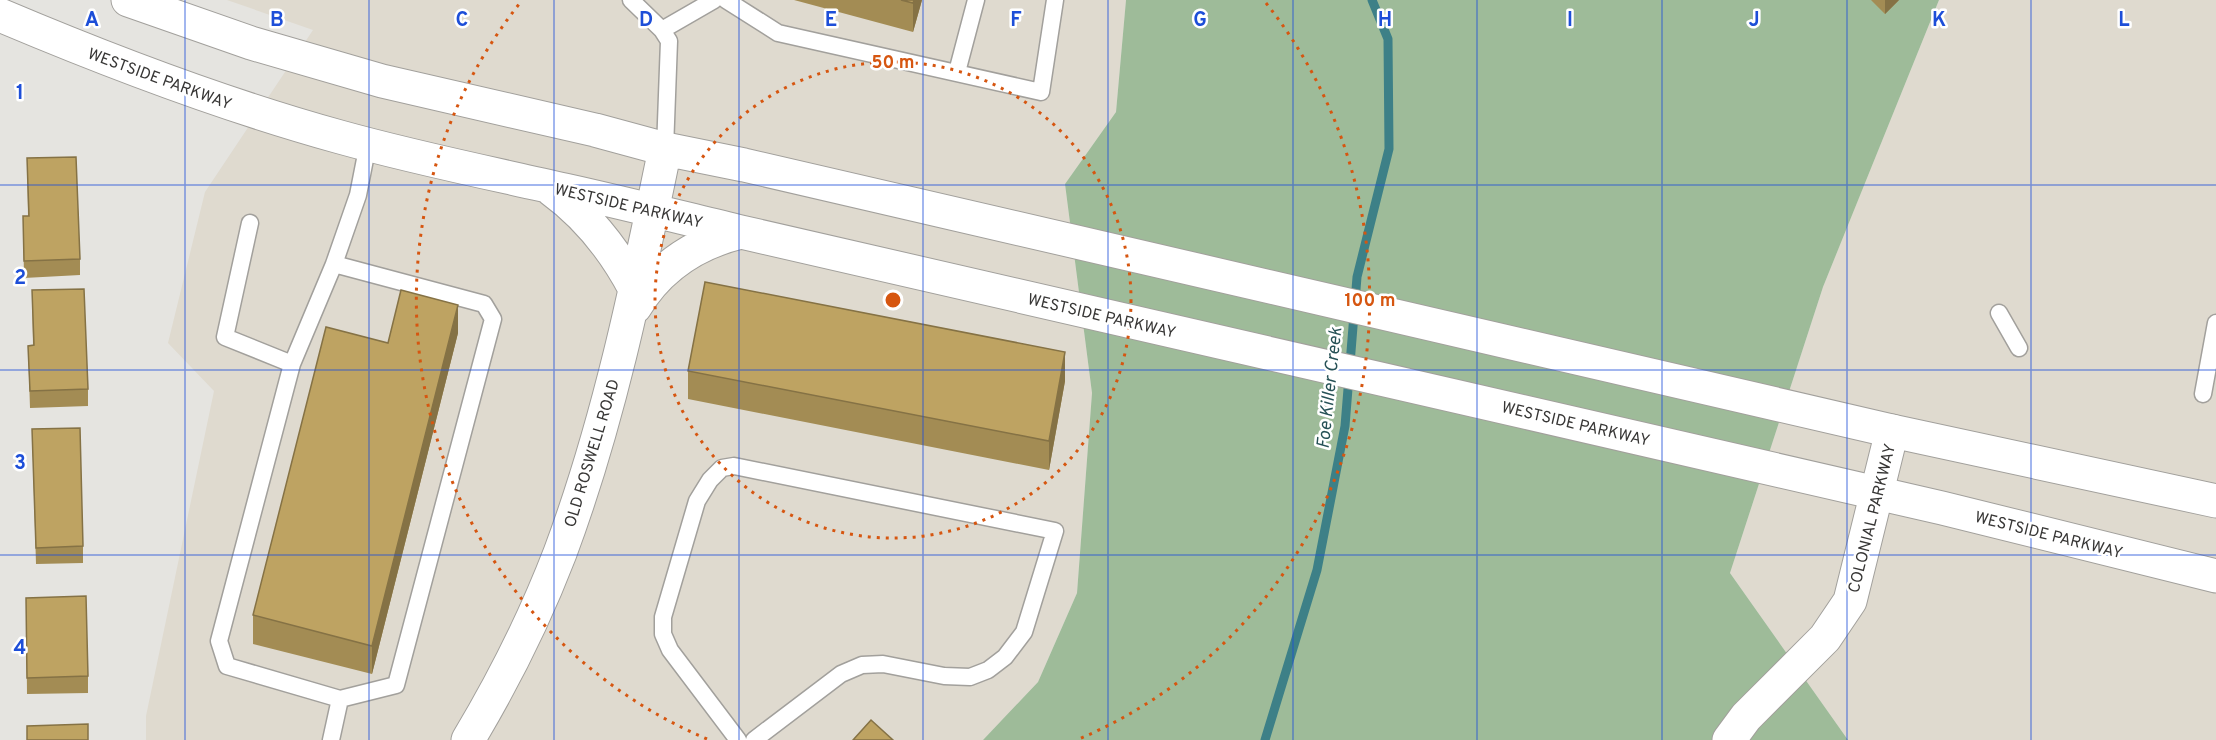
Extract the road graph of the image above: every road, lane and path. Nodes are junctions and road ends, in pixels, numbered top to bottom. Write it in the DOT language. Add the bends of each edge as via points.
graph roads {
  1 [pos="128,0"];
  2 [pos="631,0"];
  3 [pos="714,0"];
  4 [pos="726,0"];
  5 [pos="976,0"];
  6 [pos="1055,0"];
  7 [pos="0,15"];
  8 [pos="662,30"];
  9 [pos="957,72"];
  10 [pos="368,144"];
  11 [pos="665,149"];
  12 [pos="548,186"];
  13 [pos="652,210"];
  14 [pos="250,223"];
  15 [pos="741,232"];
  16 [pos="334,264"];
  17 [pos="632,303"];
  18 [pos="1999,313"];
  19 [pos="2216,323"];
  20 [pos="2019,348"];
  21 [pos="292,364"];
  22 [pos="2203,394"];
  23 [pos="1892,431"];
  24 [pos="1878,494"];
  25 [pos="2216,501"];
  26 [pos="2216,576"];
  27 [pos="340,699"];
  28 [pos="331,740"];
  29 [pos="468,740"];
  30 [pos="738,740"];
  31 [pos="754,740"];
  32 [pos="1729,740"];
  1 -- 11 [label="main road" via="251,43 382,81"];
  2 -- 8 [label="lane"];
  3 -- 8 [label="lane"];
  4 -- 9 [label="lane" via="777,33"];
  5 -- 9 [label="lane"];
  6 -- 9 [label="lane" via="1041,92"];
  7 -- 10 [label="main road, WESTSIDE PARKWAY" via="88,53 256,112"];
  8 -- 11 [label="lane" via="669,41"];
  10 -- 12 [label="main road, WESTSIDE PARKWAY"];
  10 -- 16 [label="lane" via="358,195"];
  11 -- 13 [label="main road, OLD ROSWELL ROAD"];
  11 -- 23 [label="main road"];
  12 -- 13 [label="main road, WESTSIDE PARKWAY"];
  12 -- 17 [label="main road" via="590,222 623,266"];
  13 -- 15 [label="main road, WESTSIDE PARKWAY"];
  13 -- 17 [label="main road, OLD ROSWELL ROAD"];
  14 -- 21 [label="lane" via="225,338"];
  15 -- 17 [label="main road" via="716,238 687,254"];
  15 -- 24 [label="main road, WESTSIDE PARKWAY"];
  16 -- 21 [label="lane"];
  16 -- 27 [label="lane" via="484,304 493,318 396,686"];
  17 -- 29 [label="main road, OLD ROSWELL ROAD" via="595,448 560,554 504,680"];
  18 -- 20 [label="lane"];
  19 -- 22 [label="lane"];
  21 -- 27 [label="lane" via="219,641 227,666"];
  23 -- 24 [label="main road, COLONIAL PARKWAY"];
  23 -- 25 [label="main road"];
  24 -- 26 [label="main road, WESTSIDE PARKWAY"];
  24 -- 32 [label="main road, COLONIAL PARKWAY" via="1850,601 1825,638 1746,717"];
  27 -- 28 [label="lane"];
  30 -- 31 [label="lane" via="670,650 663,634 663,616 697,501 722,468 735,466 1055,531 1024,632 1005,657 988,670 970,676 944,676 883,664 862,665 841,674"];
}
